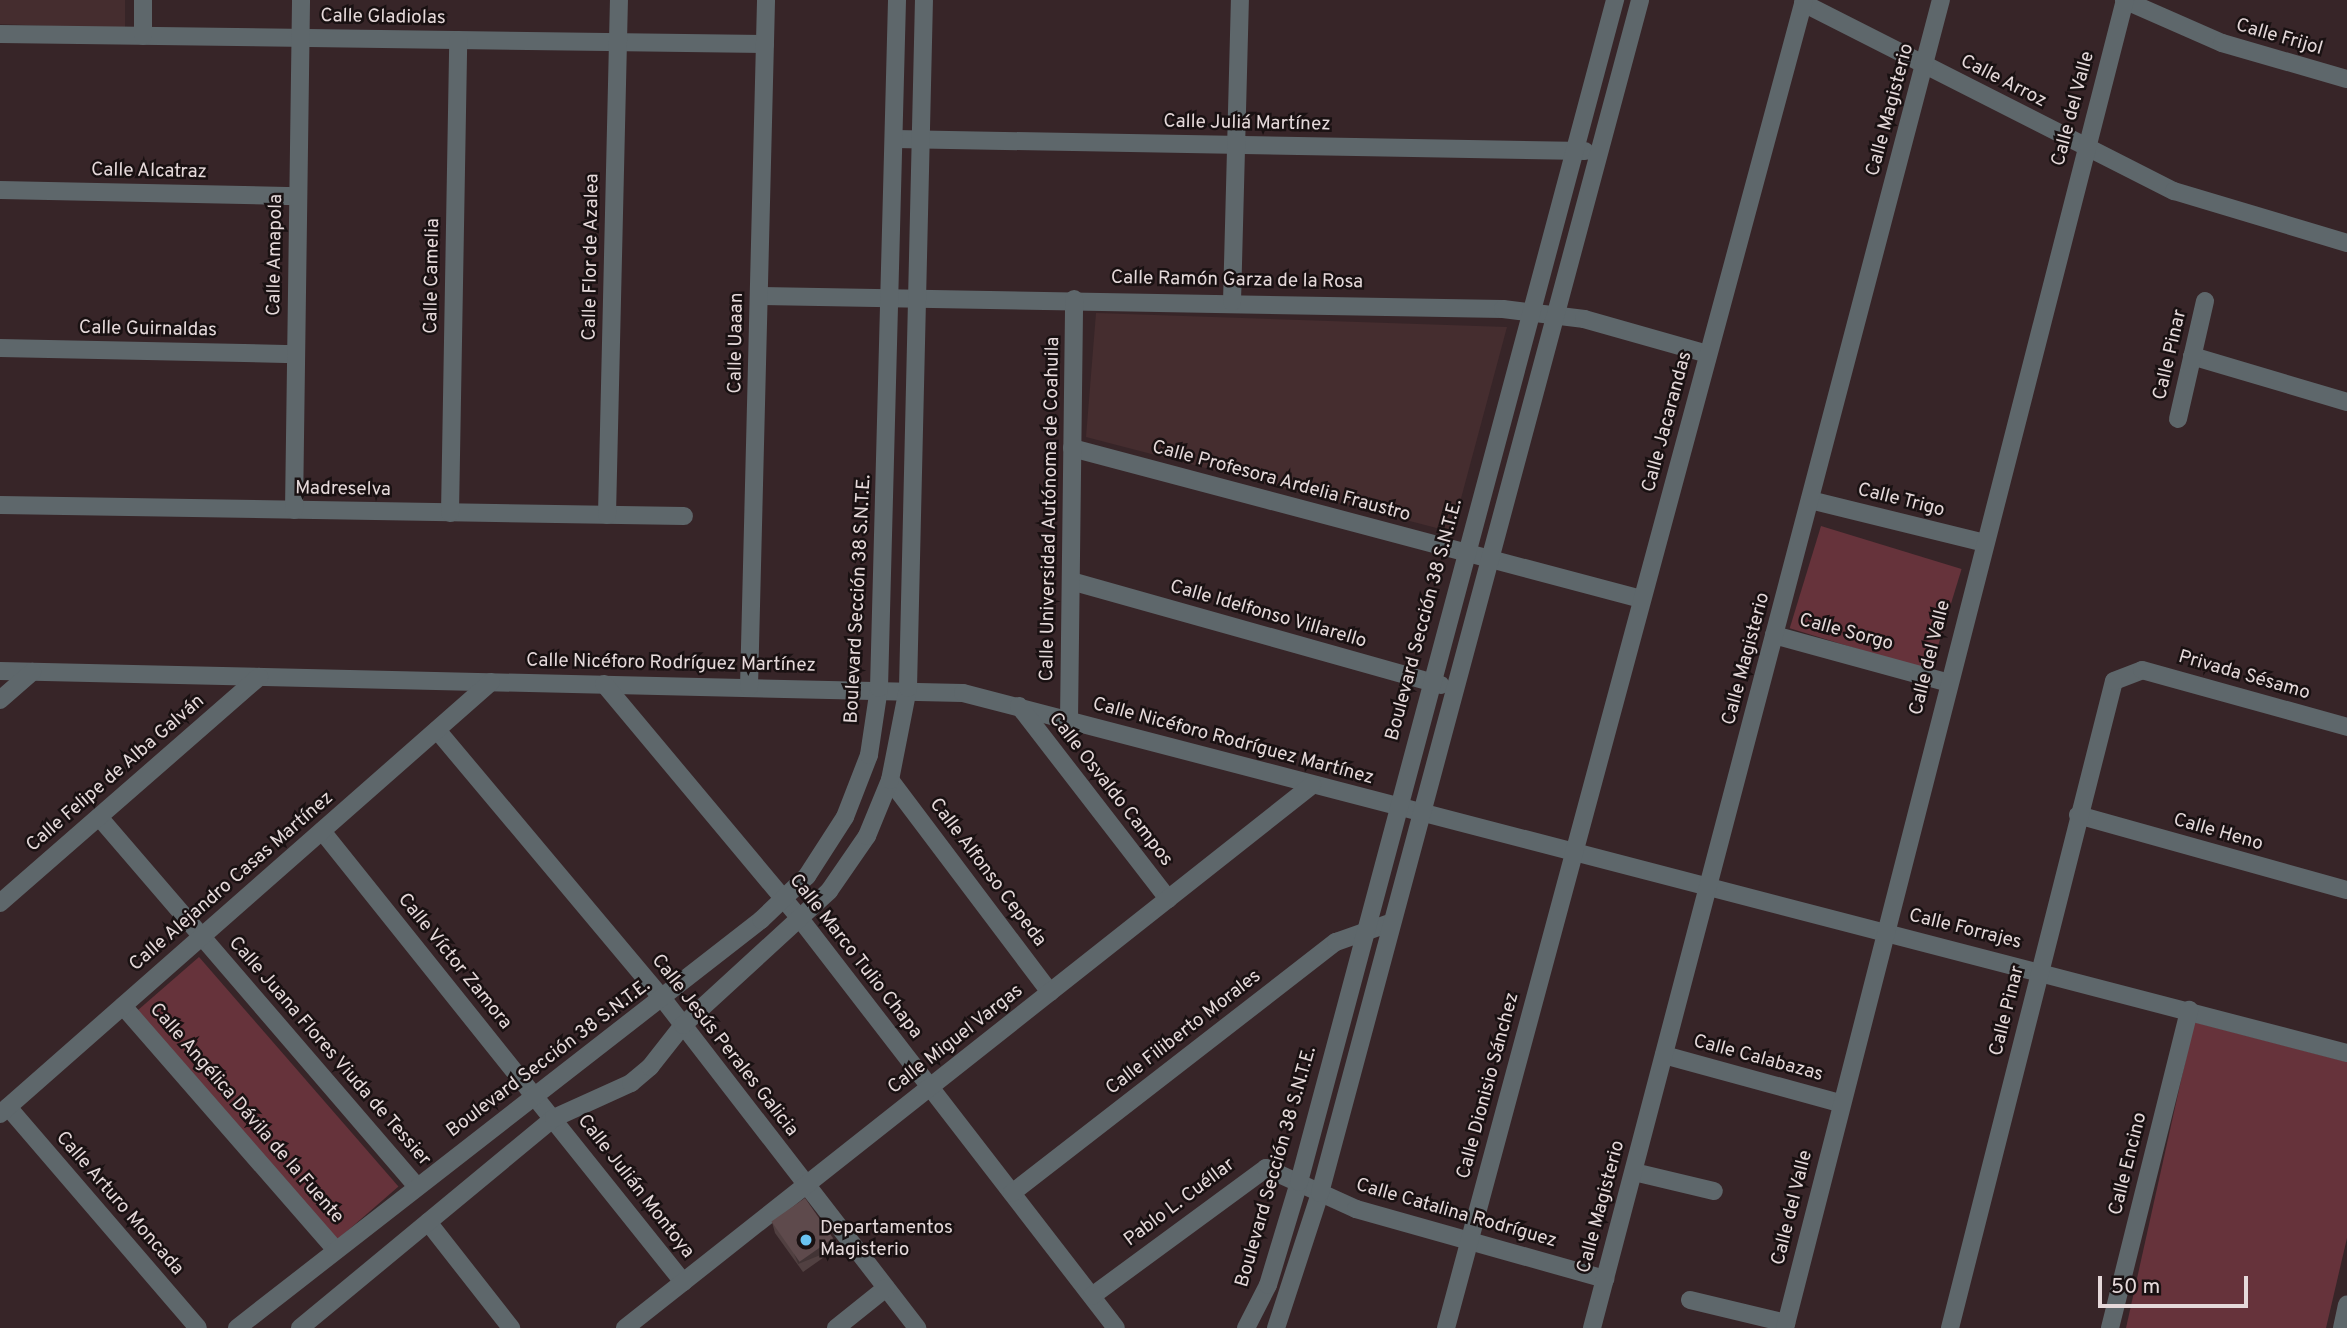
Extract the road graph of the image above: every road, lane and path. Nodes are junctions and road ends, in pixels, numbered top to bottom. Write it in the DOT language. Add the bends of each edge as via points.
graph roads {
  1 [pos="143,0"];
  2 [pos="301,0"];
  3 [pos="619,0"];
  4 [pos="766,0"];
  5 [pos="897,0"];
  6 [pos="924,0"];
  7 [pos="1240,0"];
  8 [pos="1615,0"];
  9 [pos="1640,0"];
  10 [pos="1941,0"];
  11 [pos="2124,0"];
  12 [pos="1803,2"];
  13 [pos="0,34"];
  14 [pos="143,36"];
  15 [pos="300,38"];
  16 [pos="458,40"];
  17 [pos="618,42"];
  18 [pos="765,44"];
  19 [pos="1924,65"];
  20 [pos="2347,79"];
  21 [pos="895,139"];
  22 [pos="922,140"];
  23 [pos="1237,145"];
  24 [pos="2086,147"];
  25 [pos="1573,151"];
  26 [pos="1599,152"];
  27 [pos="0,190"];
  28 [pos="298,196"];
  29 [pos="2347,243"];
  30 [pos="891,295"];
  31 [pos="760,296"];
  32 [pos="919,296"];
  33 [pos="1074,299"];
  34 [pos="2205,301"];
  35 [pos="1232,302"];
  36 [pos="1531,311"];
  37 [pos="1555,314"];
  38 [pos="0,348"];
  39 [pos="296,354"];
  40 [pos="1709,354"];
  41 [pos="2192,356"];
  42 [pos="2347,402"];
  43 [pos="2178,419"];
  44 [pos="1072,448"];
  45 [pos="1810,499"];
  46 [pos="0,505"];
  47 [pos="294,510"];
  48 [pos="450,513"];
  49 [pos="607,515"];
  50 [pos="684,516"];
  51 [pos="1982,542"];
  52 [pos="1465,552"];
  53 [pos="1490,559"];
  54 [pos="1071,581"];
  55 [pos="1641,599"];
  56 [pos="1774,635"];
  57 [pos="2128,670"];
  58 [pos="0,671"];
  59 [pos="32,672"];
  60 [pos="259,677"];
  61 [pos="491,682"];
  62 [pos="1430,682"];
  63 [pos="1946,682"];
  64 [pos="604,684"];
  65 [pos="749,687"];
  66 [pos="879,688"];
  67 [pos="908,688"];
  68 [pos="1454,689"];
  69 [pos="0,700"];
  70 [pos="1019,706"];
  71 [pos="1069,720"];
  72 [pos="2347,727"];
  73 [pos="437,730"];
  74 [pos="890,780"];
  75 [pos="1312,785"];
  76 [pos="1396,807"];
  77 [pos="1420,814"];
  78 [pos="2078,815"];
  79 [pos="99,817"];
  80 [pos="322,831"];
  81 [pos="1571,854"];
  82 [pos="1708,888"];
  83 [pos="2347,890"];
  84 [pos="1168,899"];
  85 [pos="784,900"];
  86 [pos="0,903"];
  87 [pos="801,920"];
  88 [pos="1390,923"];
  89 [pos="1362,930"];
  90 [pos="1883,932"];
  91 [pos="202,937"];
  92 [pos="2039,970"];
  93 [pos="1050,992"];
  94 [pos="663,999"];
  95 [pos="123,1006"];
  96 [pos="2189,1010"];
  97 [pos="684,1025"];
  98 [pos="2347,1053"];
  99 [pos="1664,1055"];
  100 [pos="930,1087"];
  101 [pos="536,1095"];
  102 [pos="1840,1103"];
  103 [pos="4,1111"];
  104 [pos="554,1118"];
  105 [pos="1634,1172"];
  106 [pos="1299,1182"];
  107 [pos="806,1185"];
  108 [pos="417,1187"];
  109 [pos="1714,1191"];
  110 [pos="1013,1193"];
  111 [pos="1320,1193"];
  112 [pos="428,1222"];
  113 [pos="1469,1241"];
  114 [pos="336,1250"];
  115 [pos="1605,1279"];
  116 [pos="683,1282"];
  117 [pos="886,1288"];
  118 [pos="1092,1296"];
  119 [pos="1690,1300"];
  120 [pos="2347,1305"];
  121 [pos="305,1326"];
  122 [pos="1786,1326"];
  123 [pos="198,1328"];
  124 [pos="237,1328"];
  125 [pos="511,1328"];
  126 [pos="625,1328"];
  127 [pos="836,1328"];
  128 [pos="917,1328"];
  129 [pos="1116,1328"];
  130 [pos="1246,1328"];
  131 [pos="1276,1328"];
  132 [pos="1446,1328"];
  133 [pos="1592,1328"];
  134 [pos="1950,1328"];
  135 [pos="2110,1328"];
  136 [pos="2343,1328"];
  1 -- 14 [label="street"];
  2 -- 15 [label="street, Calle Amapola"];
  3 -- 17 [label="street, Calle Flor de Azalea"];
  4 -- 18 [label="street, Calle Uaaan"];
  5 -- 21 [label="street, Boulevard Sección 38 S.N.T.E."];
  6 -- 22 [label="street"];
  7 -- 23 [label="street"];
  8 -- 25 [label="street, Boulevard Sección 38 S.N.T.E."];
  9 -- 26 [label="street"];
  10 -- 19 [label="street, Calle Magisterio"];
  11 -- 20 [label="street, Calle Frijol" via="2222,43"];
  11 -- 24 [label="street, Calle del Valle"];
  12 -- 19 [label="street, Calle Arroz"];
  12 -- 40 [label="street, Calle Jacarandas"];
  13 -- 14 [label="street, Calle Gladiolas"];
  14 -- 15 [label="street, Calle Gladiolas"];
  15 -- 16 [label="street, Calle Gladiolas"];
  15 -- 28 [label="street, Calle Amapola"];
  16 -- 17 [label="street, Calle Gladiolas"];
  16 -- 48 [label="street, Calle Camelia"];
  17 -- 18 [label="street, Calle Gladiolas"];
  17 -- 49 [label="street, Calle Flor de Azalea"];
  18 -- 31 [label="street, Calle Uaaan"];
  19 -- 24 [label="street, Calle Arroz"];
  19 -- 45 [label="street, Calle Magisterio"];
  21 -- 22 [label="street, Calle Juliá Martínez"];
  21 -- 30 [label="street, Boulevard Sección 38 S.N.T.E."];
  22 -- 23 [label="street, Calle Juliá Martínez"];
  22 -- 32 [label="street"];
  23 -- 25 [label="street, Calle Juliá Martínez"];
  23 -- 35 [label="street"];
  24 -- 29 [label="street, Calle Arroz" via="2195,200"];
  24 -- 51 [label="street, Calle del Valle"];
  25 -- 26 [label="street, Calle Juliá Martínez"];
  25 -- 36 [label="street, Boulevard Sección 38 S.N.T.E."];
  26 -- 37 [label="street"];
  27 -- 28 [label="street, Calle Alcatraz"];
  28 -- 39 [label="street, Calle Amapola"];
  30 -- 31 [label="street, Calle Ramón Garza de la Rosa"];
  30 -- 32 [label="street, Calle Ramón Garza de la Rosa"];
  30 -- 66 [label="street, Boulevard Sección 38 S.N.T.E."];
  31 -- 65 [label="street, Calle Uaaan"];
  32 -- 33 [label="street, Calle Ramón Garza de la Rosa"];
  32 -- 67 [label="street"];
  33 -- 35 [label="street, Calle Ramón Garza de la Rosa"];
  33 -- 44 [label="street, Calle Universidad Autónoma de Coahuila"];
  34 -- 41 [label="street, Calle Pinar"];
  35 -- 36 [label="street, Calle Ramón Garza de la Rosa"];
  36 -- 37 [label="street, Calle Ramón Garza de la Rosa"];
  36 -- 52 [label="street, Boulevard Sección 38 S.N.T.E."];
  37 -- 40 [label="street, Calle Ramón Garza de la Rosa"];
  37 -- 53 [label="street"];
  38 -- 39 [label="street, Calle Guirnaldas"];
  39 -- 47 [label="street, Calle Amapola"];
  40 -- 55 [label="street, Calle Jacarandas"];
  41 -- 42 [label="street"];
  41 -- 43 [label="street, Calle Pinar"];
  44 -- 52 [label="street, Calle Profesora Ardelia Fraustro"];
  44 -- 54 [label="street, Calle Universidad Autónoma de Coahuila"];
  45 -- 51 [label="street, Calle Trigo"];
  45 -- 56 [label="street, Calle Magisterio"];
  46 -- 47 [label="street, Madreselva"];
  47 -- 48 [label="street, Madreselva"];
  48 -- 49 [label="street, Madreselva"];
  49 -- 50 [label="street, Madreselva"];
  51 -- 63 [label="street, Calle del Valle"];
  52 -- 53 [label="street, Calle Profesora Ardelia Fraustro"];
  52 -- 62 [label="street, Boulevard Sección 38 S.N.T.E."];
  53 -- 55 [label="street, Calle Profesora Ardelia Fraustro"];
  53 -- 68 [label="street"];
  54 -- 62 [label="street, Calle Idelfonso Villarello"];
  54 -- 71 [label="street, Calle Universidad Autónoma de Coahuila"];
  55 -- 81 [label="street, Calle Jacarandas"];
  56 -- 63 [label="street, Calle Sorgo"];
  56 -- 82 [label="street, Calle Magisterio"];
  57 -- 72 [label="street, Privada Sésamo"];
  57 -- 78 [label="street, Calle Pinar" via="2110,690"];
  58 -- 59 [label="street, Calle Nicéforo Rodríguez Martínez"];
  59 -- 60 [label="street, Calle Nicéforo Rodríguez Martínez"];
  59 -- 69 [label="street"];
  60 -- 61 [label="street, Calle Nicéforo Rodríguez Martínez"];
  60 -- 79 [label="street, Calle Felipe de Alba Galván"];
  61 -- 64 [label="street, Calle Nicéforo Rodríguez Martínez"];
  61 -- 73 [label="street, Calle Alejandro Casas Martínez"];
  62 -- 68 [label="street, Calle Idelfonso Villarello"];
  62 -- 76 [label="street, Boulevard Sección 38 S.N.T.E."];
  63 -- 90 [label="street, Calle del Valle"];
  64 -- 65 [label="street, Calle Nicéforo Rodríguez Martínez"];
  64 -- 85 [label="street, Calle Marco Tulio Chapa"];
  65 -- 66 [label="street, Calle Nicéforo Rodríguez Martínez"];
  66 -- 67 [label="street, Calle Nicéforo Rodríguez Martínez"];
  66 -- 85 [label="street, Boulevard Sección 38 S.N.T.E." via="859,786 826,850"];
  67 -- 70 [label="street, Calle Nicéforo Rodríguez Martínez"];
  67 -- 74 [label="street"];
  68 -- 77 [label="street"];
  70 -- 71 [label="street, Calle Nicéforo Rodríguez Martínez"];
  70 -- 84 [label="street, Calle Osvaldo Campos"];
  71 -- 75 [label="street, Calle Nicéforo Rodríguez Martínez"];
  73 -- 80 [label="street, Calle Alejandro Casas Martínez"];
  73 -- 94 [label="street, Calle Jesús Perales Galicia"];
  74 -- 87 [label="street" via="851,862"];
  74 -- 93 [label="street, Calle Alfonso Cepeda"];
  75 -- 76 [label="street, Calle Nicéforo Rodríguez Martínez"];
  75 -- 84 [label="street, Calle Miguel Vargas"];
  76 -- 77 [label="street, Calle Nicéforo Rodríguez Martínez"];
  76 -- 89 [label="street, Boulevard Sección 38 S.N.T.E."];
  77 -- 81 [label="street, Calle Nicéforo Rodríguez Martínez"];
  77 -- 88 [label="street"];
  78 -- 83 [label="street, Calle Heno"];
  78 -- 92 [label="street, Calle Pinar"];
  79 -- 86 [label="street, Calle Felipe de Alba Galván"];
  79 -- 91 [label="street, Calle Juana Flores Viuda de Tessier"];
  80 -- 91 [label="street, Calle Alejandro Casas Martínez"];
  80 -- 101 [label="street, Calle Víctor Zamora"];
  81 -- 82 [label="street, Calle Forrajes"];
  81 -- 113 [label="street, Calle Dionisio Sánchez"];
  82 -- 90 [label="street, Calle Forrajes"];
  82 -- 99 [label="street, Calle Magisterio"];
  84 -- 93 [label="street, Calle Miguel Vargas"];
  85 -- 87 [label="street, Calle Marco Tulio Chapa"];
  85 -- 94 [label="street, Boulevard Sección 38 S.N.T.E."];
  87 -- 97 [label="street"];
  87 -- 100 [label="street, Calle Marco Tulio Chapa"];
  88 -- 89 [label="street, Calle Filiberto Morales"];
  88 -- 111 [label="street"];
  89 -- 106 [label="street, Boulevard Sección 38 S.N.T.E."];
  89 -- 110 [label="street, Calle Filiberto Morales" via="1336,942"];
  90 -- 92 [label="street, Calle Forrajes"];
  90 -- 102 [label="street, Calle del Valle"];
  91 -- 95 [label="street, Calle Alejandro Casas Martínez"];
  91 -- 108 [label="street, Calle Juana Flores Viuda de Tessier"];
  92 -- 96 [label="street, Calle Forrajes"];
  92 -- 134 [label="street, Calle Pinar"];
  93 -- 100 [label="street, Calle Miguel Vargas"];
  94 -- 97 [label="street, Calle Jesús Perales Galicia"];
  94 -- 101 [label="street, Boulevard Sección 38 S.N.T.E."];
  95 -- 103 [label="street, Calle Alejandro Casas Martínez"];
  95 -- 114 [label="street, Calle Angélica Dávila de la Fuente"];
  96 -- 98 [label="street, Calle Forrajes"];
  96 -- 135 [label="street, Calle Encino"];
  97 -- 104 [label="street" via="631,1083"];
  97 -- 107 [label="street, Calle Jesús Perales Galicia"];
  99 -- 102 [label="street, Calle Calabazas"];
  99 -- 105 [label="street, Calle Magisterio"];
  100 -- 107 [label="street, Calle Miguel Vargas"];
  100 -- 110 [label="street, Calle Marco Tulio Chapa"];
  101 -- 104 [label="street, Calle Víctor Zamora"];
  101 -- 108 [label="street, Boulevard Sección 38 S.N.T.E."];
  102 -- 122 [label="street, Calle del Valle"];
  103 -- 123 [label="street, Calle Arturo Moncada"];
  104 -- 112 [label="street"];
  104 -- 116 [label="street, Calle Julián Montoya"];
  105 -- 109 [label="street"];
  105 -- 115 [label="street, Calle Magisterio"];
  106 -- 111 [label="street, Calle Catalina Rodríguez"];
  106 -- 118 [label="street, Pablo L. Cuéllar" via="1276,1168 1257,1171"];
  106 -- 130 [label="street, Boulevard Sección 38 S.N.T.E." via="1268,1285"];
  107 -- 116 [label="street, Calle Miguel Vargas"];
  107 -- 117 [label="street, Calle Jesús Perales Galicia"];
  108 -- 114 [label="street, Boulevard Sección 38 S.N.T.E."];
  110 -- 118 [label="street, Calle Marco Tulio Chapa"];
  111 -- 113 [label="street, Calle Catalina Rodríguez"];
  111 -- 131 [label="street"];
  112 -- 121 [label="street"];
  112 -- 125 [label="street"];
  113 -- 115 [label="street, Calle Catalina Rodríguez"];
  113 -- 132 [label="street, Calle Dionisio Sánchez"];
  114 -- 124 [label="street, Boulevard Sección 38 S.N.T.E."];
  115 -- 133 [label="street, Calle Magisterio"];
  116 -- 126 [label="street, Calle Miguel Vargas"];
  117 -- 127 [label="street"];
  117 -- 128 [label="street, Calle Jesús Perales Galicia"];
  118 -- 129 [label="street, Calle Marco Tulio Chapa"];
  119 -- 122 [label="street"];
  120 -- 136 [label="street"];
}
